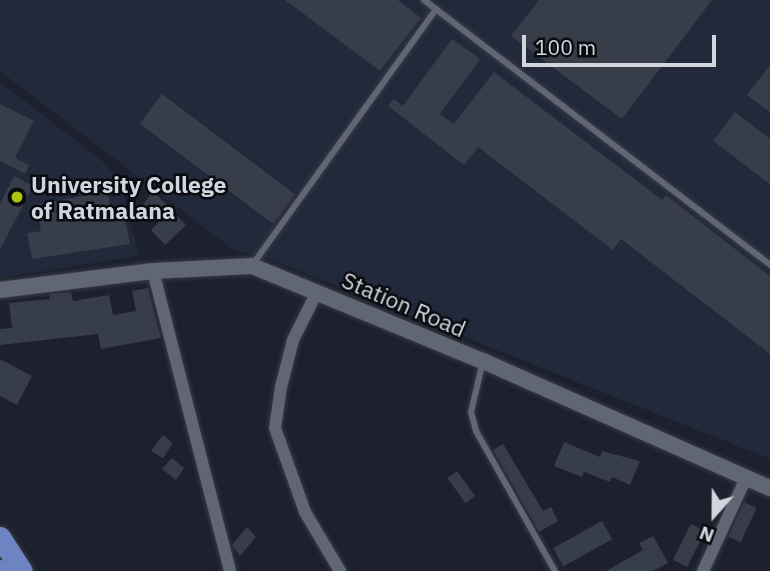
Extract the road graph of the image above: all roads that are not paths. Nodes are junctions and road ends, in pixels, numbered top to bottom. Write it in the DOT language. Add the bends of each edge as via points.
graph roads {
  1 [pos="424,0"];
  2 [pos="436,9"];
  3 [pos="770,265"];
  4 [pos="252,266"];
  5 [pos="153,271"];
  6 [pos="0,290"];
  7 [pos="317,292"];
  8 [pos="483,361"];
  9 [pos="746,478"];
  10 [pos="770,488"];
  11 [pos="0,537"];
  12 [pos="22,571"];
  13 [pos="230,571"];
  14 [pos="340,571"];
  15 [pos="555,571"];
  16 [pos="703,571"];
  1 -- 2 [label="lane"];
  2 -- 3 [label="lane"];
  2 -- 4 [label="lane"];
  4 -- 5 [label="street, Station Road"];
  4 -- 7 [label="street, Station Road"];
  5 -- 6 [label="street, Station Road"];
  5 -- 13 [label="street"];
  7 -- 8 [label="street, Station Road"];
  7 -- 14 [label="street" via="293,340 275,428 305,512"];
  8 -- 9 [label="street, Station Road"];
  8 -- 15 [label="lane" via="471,412 476,431"];
  9 -- 10 [label="street, Station Road"];
  9 -- 16 [label="street"];
  11 -- 12 [label="highway"];
}
